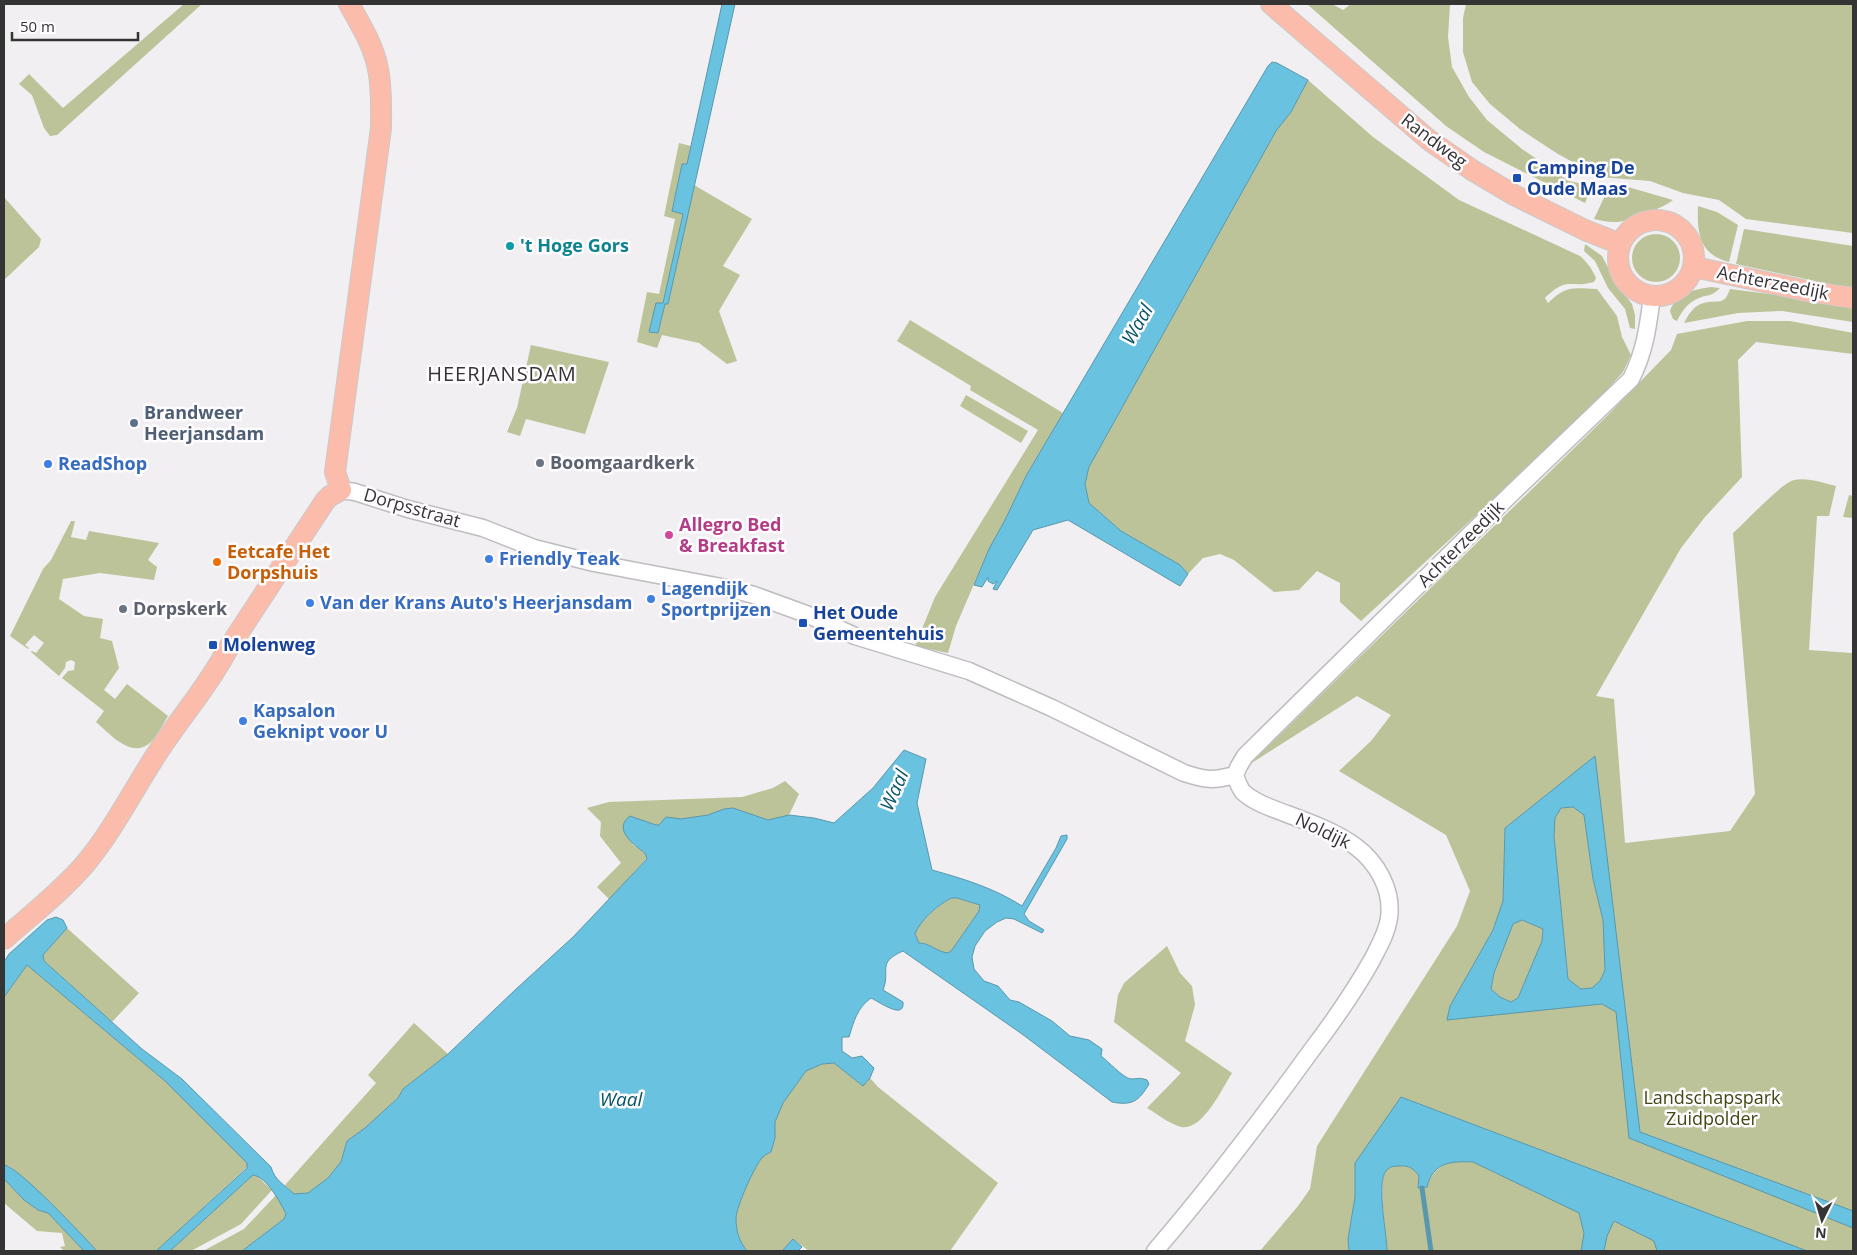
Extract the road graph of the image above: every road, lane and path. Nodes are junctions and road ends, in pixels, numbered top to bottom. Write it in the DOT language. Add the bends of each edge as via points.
graph roads {
  1 [pos="349,4"];
  2 [pos="1271,4"];
  3 [pos="1620,244"];
  4 [pos="1694,267"];
  5 [pos="1652,296"];
  6 [pos="1853,298"];
  7 [pos="340,490"];
  8 [pos="1235,775"];
  9 [pos="4,939"];
  10 [pos="1155,1251"];
  1 -- 7 [label="main road, Dorpsstraat" via="372,48 378,68 381,128 335,472"];
  2 -- 3 [label="main road, Randweg" via="1450,155 1514,195"];
  3 -- 4 [label="main road" via="1637,224 1664,220 1676,224 1688,236 1694,251"];
  3 -- 5 [label="main road" via="1619,267 1623,278 1630,286"];
  4 -- 5 [label="main road" via="1682,286 1662,296"];
  4 -- 6 [label="main road, Achterzeedijk"];
  5 -- 8 [label="street, Achterzeedijk" via="1647,334 1631,379 1245,756"];
  7 -- 8 [label="street, Dorpsstraat" via="483,528 534,548 754,595 855,636 953,666 1052,708 1184,773 1204,780"];
  7 -- 9 [label="main road" via="325,502 214,674 164,743 85,864"];
  8 -- 10 [label="street, Noldijk" via="1241,790 1251,798 1329,830 1357,847 1386,883 1389,919 1382,939 1345,1005 1203,1195"];
}
